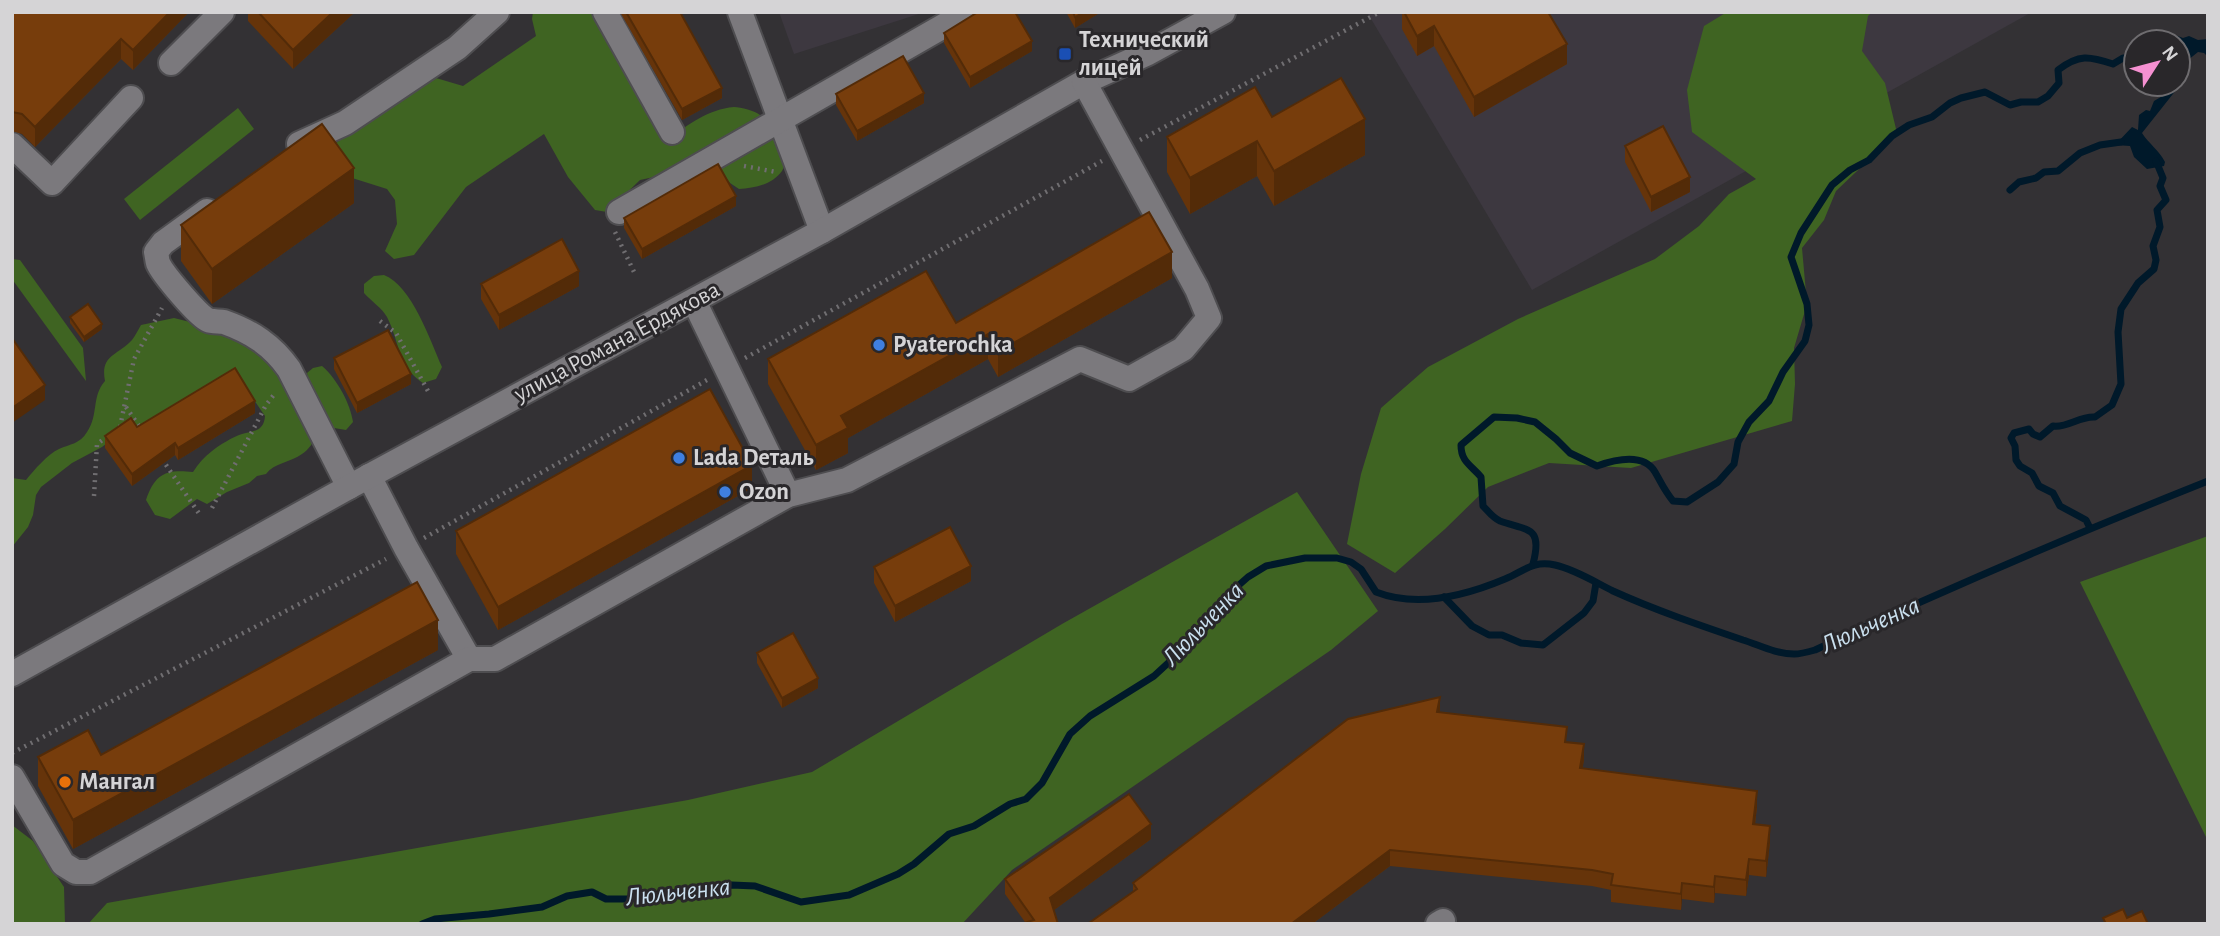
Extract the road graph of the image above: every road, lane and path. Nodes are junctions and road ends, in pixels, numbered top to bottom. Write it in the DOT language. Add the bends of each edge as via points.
graph roads {
  1 [pos="222,12"];
  2 [pos="498,12"];
  3 [pos="605,12"];
  4 [pos="740,12"];
  5 [pos="968,12"];
  6 [pos="1223,12"];
  7 [pos="1380,12"];
  8 [pos="1193,19"];
  9 [pos="171,63"];
  10 [pos="1084,82"];
  11 [pos="131,98"];
  12 [pos="780,119"];
  13 [pos="672,132"];
  14 [pos="12,145"];
  15 [pos="1122,150"];
  16 [pos="281,157"];
  17 [pos="227,196"];
  18 [pos="619,212"];
  19 [pos="822,231"];
  20 [pos="635,274"];
  21 [pos="694,301"];
  22 [pos="163,307"];
  23 [pos="380,321"];
  24 [pos="727,368"];
  25 [pos="290,373"];
  26 [pos="428,391"];
  27 [pos="125,406"];
  28 [pos="148,439"];
  29 [pos="155,450"];
  30 [pos="359,482"];
  31 [pos="788,495"];
  32 [pos="94,496"];
  33 [pos="212,508"];
  34 [pos="200,515"];
  35 [pos="406,548"];
  36 [pos="469,659"];
  37 [pos="12,674"];
  38 [pos="12,753"];
  39 [pos="12,777"];
  1 -- 9 [label="street"];
  2 -- 16 [label="street" via="443,58 345,123"];
  3 -- 13 [label="street"];
  4 -- 12 [label="street"];
  5 -- 12 [label="street"];
  6 -- 8 [label="street, улица Романа Ердякова"];
  7 -- 15 [label="path"];
  8 -- 10 [label="street, улица Романа Ердякова" via="1148,53"];
  10 -- 15 [label="street"];
  10 -- 19 [label="street, улица Романа Ердякова"];
  11 -- 14 [label="street" via="52,183"];
  12 -- 18 [label="street"];
  12 -- 19 [label="street"];
  15 -- 24 [label="path"];
  15 -- 31 [label="street" via="1209,318 1183,349 1129,379 1080,359 847,480"];
  17 -- 25 [label="street" via="163,243 156,252 158,263 197,313 269,344"];
  18 -- 20 [label="path" via="613,228"];
  19 -- 21 [label="street, улица Романа Ердякова"];
  21 -- 24 [label="street"];
  21 -- 30 [label="street, улица Романа Ердякова"];
  22 -- 27 [label="path" via="134,359"];
  23 -- 26 [label="path" via="396,333"];
  24 -- 31 [label="street"];
  24 -- 35 [label="path"];
  25 -- 30 [label="street"];
  25 -- 33 [label="path" via="266,405"];
  27 -- 28 [label="path"];
  27 -- 32 [label="path" via="122,425 97,444"];
  29 -- 34 [label="path"];
  30 -- 35 [label="street"];
  30 -- 37 [label="street, улица Романа Ердякова"];
  31 -- 36 [label="street" via="495,659"];
  35 -- 36 [label="street"];
  35 -- 38 [label="path"];
  36 -- 39 [label="street" via="90,872 76,872 62,864"];
}
